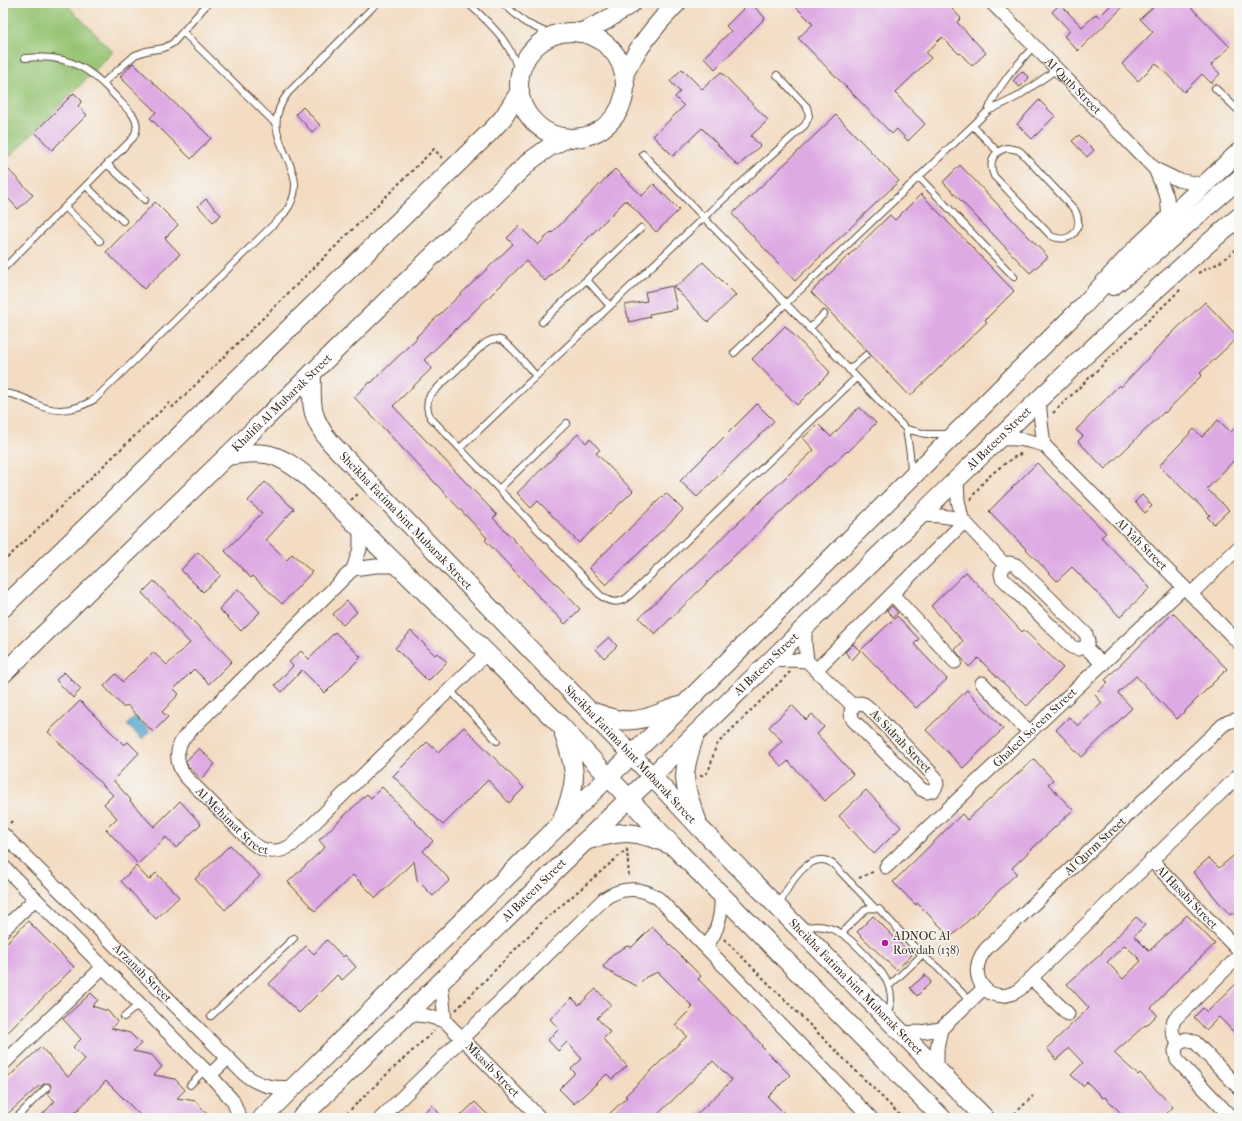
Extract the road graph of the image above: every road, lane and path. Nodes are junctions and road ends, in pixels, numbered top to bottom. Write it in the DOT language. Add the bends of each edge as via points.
graph roads {
  1 [pos="208,3"];
  2 [pos="377,3"];
  3 [pos="468,3"];
  4 [pos="502,3"];
  5 [pos="632,3"];
  6 [pos="677,3"];
  7 [pos="992,3"];
  8 [pos="183,32"];
  9 [pos="580,33"];
  10 [pos="554,36"];
  11 [pos="1034,46"];
  12 [pos="25,58"];
  13 [pos="1057,69"];
  14 [pos="624,74"];
  15 [pos="777,75"];
  16 [pos="103,83"];
  17 [pos="520,84"];
  18 [pos="1216,88"];
  19 [pos="988,111"];
  20 [pos="1239,112"];
  21 [pos="276,124"];
  22 [pos="973,126"];
  23 [pos="567,138"];
  24 [pos="998,152"];
  25 [pos="1239,152"];
  26 [pos="643,154"];
  27 [pos="107,164"];
  28 [pos="1155,168"];
  29 [pos="453,169"];
  30 [pos="919,177"];
  31 [pos="1239,179"];
  32 [pos="1204,185"];
  33 [pos="86,186"];
  34 [pos="145,200"];
  35 [pos="65,207"];
  36 [pos="1169,217"];
  37 [pos="1239,217"];
  38 [pos="703,218"];
  39 [pos="123,220"];
  40 [pos="641,228"];
  41 [pos="100,242"];
  42 [pos="1239,247"];
  43 [pos="3,269"];
  44 [pos="1198,273"];
  45 [pos="1014,277"];
  46 [pos="587,280"];
  47 [pos="1187,284"];
  48 [pos="786,304"];
  49 [pos="610,306"];
  50 [pos="1082,308"];
  51 [pos="824,314"];
  52 [pos="542,322"];
  53 [pos="809,329"];
  54 [pos="734,353"];
  55 [pos="866,355"];
  56 [pos="849,370"];
  57 [pos="312,373"];
  58 [pos="536,376"];
  59 [pos="856,378"];
  60 [pos="3,393"];
  61 [pos="1039,399"];
  62 [pos="1050,416"];
  63 [pos="567,423"];
  64 [pos="906,429"];
  65 [pos="957,432"];
  66 [pos="997,440"];
  67 [pos="1044,445"];
  68 [pos="460,448"];
  69 [pos="228,456"];
  70 [pos="910,479"];
  71 [pos="957,480"];
  72 [pos="370,483"];
  73 [pos="500,489"];
  74 [pos="341,509"];
  75 [pos="921,515"];
  76 [pos="963,520"];
  77 [pos="360,528"];
  78 [pos="1239,548"];
  79 [pos="3,562"];
  80 [pos="1005,564"];
  81 [pos="399,566"];
  82 [pos="353,569"];
  83 [pos="1188,591"];
  84 [pos="892,594"];
  85 [pos="3,608"];
  86 [pos="805,626"];
  87 [pos="1239,643"];
  88 [pos="1085,647"];
  89 [pos="487,653"];
  90 [pos="770,660"];
  91 [pos="955,662"];
  92 [pos="1102,664"];
  93 [pos="811,666"];
  94 [pos="3,674"];
  95 [pos="982,683"];
  96 [pos="450,690"];
  97 [pos="686,704"];
  98 [pos="853,706"];
  99 [pos="588,710"];
  100 [pos="1239,719"];
  101 [pos="560,725"];
  102 [pos="697,731"];
  103 [pos="1030,732"];
  104 [pos="497,741"];
  105 [pos="632,755"];
  106 [pos="651,775"];
  107 [pos="1239,775"];
  108 [pos="698,776"];
  109 [pos="608,778"];
  110 [pos="934,790"];
  111 [pos="627,798"];
  112 [pos="951,806"];
  113 [pos="560,826"];
  114 [pos="700,828"];
  115 [pos="3,834"];
  116 [pos="582,842"];
  117 [pos="626,845"];
  118 [pos="673,846"];
  119 [pos="627,849"];
  120 [pos="1151,860"];
  121 [pos="3,866"];
  122 [pos="886,867"];
  123 [pos="857,878"];
  124 [pos="630,889"];
  125 [pos="721,894"];
  126 [pos="35,899"];
  127 [pos="779,908"];
  128 [pos="875,908"];
  129 [pos="799,929"];
  130 [pos="3,930"];
  131 [pos="842,933"];
  132 [pos="721,936"];
  133 [pos="294,938"];
  134 [pos="706,947"];
  135 [pos="1239,951"];
  136 [pos="922,955"];
  137 [pos="1239,956"];
  138 [pos="103,966"];
  139 [pos="1031,978"];
  140 [pos="441,981"];
  141 [pos="889,986"];
  142 [pos="984,988"];
  143 [pos="970,1001"];
  144 [pos="139,1004"];
  145 [pos="406,1014"];
  146 [pos="1068,1014"];
  147 [pos="211,1016"];
  148 [pos="124,1017"];
  149 [pos="887,1019"];
  150 [pos="445,1021"];
  151 [pos="941,1029"];
  152 [pos="900,1033"];
  153 [pos="462,1039"];
  154 [pos="1178,1043"];
  155 [pos="227,1058"];
  156 [pos="3,1064"];
  157 [pos="937,1069"];
  158 [pos="208,1072"];
  159 [pos="190,1085"];
  160 [pos="47,1087"];
  161 [pos="293,1087"];
  162 [pos="1239,1088"];
  163 [pos="1032,1096"];
  164 [pos="16,1118"];
  165 [pos="240,1118"];
  166 [pos="262,1118"];
  167 [pos="301,1118"];
  168 [pos="342,1118"];
  169 [pos="381,1118"];
  170 [pos="540,1118"];
  171 [pos="871,1118"];
  172 [pos="903,1118"];
  173 [pos="942,1118"];
  174 [pos="985,1118"];
  175 [pos="1010,1118"];
  176 [pos="1232,1118"];
  1 -- 8 [label="lane"];
  2 -- 21 [label="lane" via="288,93 279,107"];
  3 -- 17 [label="lane" via="506,42 515,59"];
  4 -- 10 [label="lane" via="526,23"];
  5 -- 9 [label="main road" via="605,21"];
  6 -- 14 [label="main road" via="649,34"];
  7 -- 11 [label="street, Al Qutb Street"];
  8 -- 16 [label="lane" via="169,46 135,55"];
  8 -- 21 [label="lane"];
  9 -- 10 [label="main road"];
  9 -- 14 [label="main road" via="603,42 620,62"];
  10 -- 17 [label="main road" via="541,42 531,52 524,64"];
  11 -- 13 [label="street, Al Qutb Street"];
  11 -- 19 [label="lane" via="1003,81"];
  12 -- 16 [label="lane" via="47,57 69,61 92,73"];
  13 -- 19 [label="lane" via="1016,97"];
  13 -- 28 [label="street, Al Qutb Street"];
  14 -- 23 [label="main road" via="623,99 612,120 591,135"];
  15 -- 38 [label="lane" via="807,107 809,116 806,125"];
  16 -- 27 [label="lane" via="132,114 137,126 133,138"];
  17 -- 23 [label="main road" via="525,108 535,123 550,133"];
  17 -- 29 [label="main road" via="512,105 496,126"];
  18 -- 20 [label="lane"];
  19 -- 22 [label="lane"];
  21 -- 60 [label="lane" via="280,142 295,179 294,194 289,208 119,377 95,399 71,409 40,406 20,396"];
  22 -- 24 [label="lane"];
  22 -- 30 [label="lane"];
  23 -- 57 [label="main road, Khalifa Al Mubarak Street" via="530,161"];
  24 -- 24 [label="lane" via="991,166 994,176 1051,236 1061,239 1072,235 1079,221 1075,210 1018,150 1008,148"];
  25 -- 32 [label="main road"];
  26 -- 38 [label="lane"];
  27 -- 33 [label="lane"];
  27 -- 34 [label="lane"];
  28 -- 32 [label="street, Al Qutb Street" via="1178,180"];
  28 -- 36 [label="street, Al Qutb Street" via="1167,197"];
  29 -- 79 [label="path" via="434,149 173,407 169,404"];
  29 -- 85 [label="main road"];
  30 -- 45 [label="lane"];
  30 -- 48 [label="lane"];
  31 -- 50 [label="main road" via="1135,269"];
  32 -- 36 [label="main road"];
  33 -- 35 [label="lane"];
  33 -- 39 [label="lane"];
  35 -- 41 [label="lane"];
  35 -- 43 [label="lane"];
  36 -- 50 [label="main road"];
  37 -- 61 [label="main road, Al Bateen Street" via="1127,316"];
  38 -- 48 [label="lane"];
  38 -- 49 [label="lane"];
  40 -- 46 [label="lane"];
  42 -- 44 [label="path" via="1219,263"];
  46 -- 49 [label="lane"];
  46 -- 52 [label="lane"];
  47 -- 62 [label="path"];
  48 -- 53 [label="lane"];
  48 -- 54 [label="lane"];
  49 -- 58 [label="lane"];
  50 -- 65 [label="main road"];
  51 -- 53 [label="lane"];
  53 -- 56 [label="lane"];
  55 -- 56 [label="lane"];
  56 -- 59 [label="lane"];
  57 -- 69 [label="main road, Khalifa Al Mubarak Street"];
  57 -- 72 [label="main road, Sheikha Fatima bint Mubarak Street" via="312,405 318,425 331,443"];
  58 -- 68 [label="lane"];
  58 -- 68 [label="lane" via="506,343 494,339 487,342 434,392 428,399 429,414"];
  59 -- 64 [label="lane"];
  59 -- 73 [label="lane" via="621,601 610,601 601,596"];
  61 -- 66 [label="main road, Al Bateen Street"];
  61 -- 67 [label="street"];
  63 -- 73 [label="lane"];
  64 -- 65 [label="lane" via="926,434"];
  64 -- 70 [label="lane"];
  65 -- 70 [label="main road"];
  66 -- 67 [label="street, Al Yah Street" via="1016,438"];
  66 -- 71 [label="main road, Al Bateen Street"];
  67 -- 76 [label="path" via="1006,461 978,488"];
  67 -- 83 [label="street, Al Yah Street"];
  68 -- 73 [label="lane"];
  69 -- 74 [label="main road" via="259,452 279,457 310,479"];
  69 -- 94 [label="main road, Khalifa Al Mubarak Street"];
  70 -- 97 [label="main road"];
  71 -- 75 [label="main road, Al Bateen Street"];
  71 -- 76 [label="street"];
  72 -- 74 [label="path"];
  72 -- 99 [label="main road, Sheikha Fatima bint Mubarak Street"];
  74 -- 77 [label="main road"];
  75 -- 76 [label="street"];
  75 -- 86 [label="main road, Al Bateen Street"];
  76 -- 80 [label="street"];
  76 -- 84 [label="street"];
  77 -- 81 [label="main road"];
  77 -- 82 [label="street, Al Mehimat Street" via="360,549"];
  78 -- 83 [label="street, Ghaleel So'een Street"];
  80 -- 88 [label="street" via="1016,565 1086,634 1088,641"];
  80 -- 88 [label="street" via="1001,571 1002,578 1072,647"];
  81 -- 82 [label="street"];
  81 -- 89 [label="main road"];
  82 -- 96 [label="street, Al Mehimat Street" via="183,739 177,761 185,776 256,846 268,851 281,851 292,845"];
  83 -- 87 [label="street, Al Yah Street"];
  83 -- 92 [label="street, Ghaleel So'een Street"];
  84 -- 91 [label="street"];
  84 -- 93 [label="street"];
  86 -- 90 [label="main road, Al Bateen Street"];
  86 -- 93 [label="street" via="805,644"];
  88 -- 92 [label="street"];
  89 -- 96 [label="street, Al Mehimat Street"];
  89 -- 101 [label="main road"];
  90 -- 93 [label="street" via="789,660"];
  90 -- 102 [label="main road, Al Bateen Street"];
  92 -- 103 [label="street, Ghaleel So'een Street"];
  93 -- 98 [label="street, As Sidrah Street"];
  93 -- 108 [label="path" via="794,668 719,742 708,772"];
  95 -- 103 [label="street"];
  96 -- 104 [label="lane"];
  97 -- 99 [label="main road" via="629,721 612,719"];
  97 -- 105 [label="main road"];
  98 -- 110 [label="street, As Sidrah Street" via="850,713 853,720 921,789 927,792"];
  98 -- 110 [label="street, As Sidrah Street" via="864,704 869,708 935,777 937,784"];
  99 -- 105 [label="main road, Sheikha Fatima bint Mubarak Street"];
  100 -- 142 [label="street, Al Qurm Street" via="1223,725 986,949 976,968 978,979"];
  101 -- 109 [label="main road"];
  101 -- 113 [label="main road" via="575,777"];
  102 -- 106 [label="main road, Al Bateen Street"];
  102 -- 114 [label="main road" via="688,755 684,777 686,792"];
  103 -- 112 [label="street, Ghaleel So'een Street"];
  105 -- 106 [label="main road, Sheikha Fatima bint Mubarak Street"];
  105 -- 109 [label="main road"];
  106 -- 111 [label="main road, Al Bateen Street"];
  106 -- 114 [label="main road, Sheikha Fatima bint Mubarak Street"];
  107 -- 120 [label="street"];
  109 -- 111 [label="main road"];
  109 -- 113 [label="main road"];
  110 -- 112 [label="street, As Sidrah Street"];
  111 -- 116 [label="main road, Al Bateen Street"];
  111 -- 118 [label="main road"];
  112 -- 122 [label="street, Ghaleel So'een Street"];
  113 -- 161 [label="main road"];
  114 -- 127 [label="main road, Sheikha Fatima bint Mubarak Street"];
  115 -- 155 [label="street, Arzanah Street"];
  116 -- 118 [label="main road" via="626,832"];
  116 -- 140 [label="main road, Al Bateen Street"];
  117 -- 119 [label="path"];
  118 -- 125 [label="main road"];
  119 -- 124 [label="path"];
  119 -- 150 [label="path" via="540,924"];
  120 -- 135 [label="street, Al Hasabi Street"];
  120 -- 139 [label="street"];
  121 -- 126 [label="street, Arzanah Street"];
  122 -- 123 [label="path"];
  124 -- 134 [label="street" via="645,891 659,899"];
  124 -- 153 [label="street" via="616,892 604,900"];
  125 -- 134 [label="street" via="719,923"];
  125 -- 173 [label="main road"];
  126 -- 130 [label="street"];
  126 -- 138 [label="street, Arzanah Street"];
  127 -- 128 [label="lane" via="798,874 812,862 823,859 834,864"];
  127 -- 129 [label="main road, Sheikha Fatima bint Mubarak Street"];
  128 -- 131 [label="lane" via="866,909"];
  128 -- 136 [label="lane" via="882,912"];
  129 -- 131 [label="lane" via="818,926"];
  129 -- 149 [label="main road, Sheikha Fatima bint Mubarak Street"];
  131 -- 141 [label="lane" via="882,973"];
  132 -- 172 [label="path"];
  133 -- 147 [label="lane"];
  134 -- 171 [label="street"];
  136 -- 141 [label="lane"];
  136 -- 143 [label="lane" via="938,967"];
  137 -- 154 [label="street" via="1175,1019 1172,1032"];
  138 -- 144 [label="street, Arzanah Street"];
  138 -- 156 [label="street"];
  139 -- 142 [label="street" via="1020,989 1010,994 999,996"];
  139 -- 146 [label="street"];
  140 -- 145 [label="main road, Al Bateen Street"];
  140 -- 150 [label="street"];
  141 -- 149 [label="lane" via="891,1003"];
  142 -- 143 [label="street"];
  143 -- 151 [label="street"];
  144 -- 148 [label="lane"];
  144 -- 158 [label="street, Arzanah Street"];
  145 -- 150 [label="street"];
  145 -- 167 [label="main road, Al Bateen Street"];
  149 -- 152 [label="main road, Sheikha Fatima bint Mubarak Street"];
  150 -- 153 [label="street, Mkasib Street"];
  150 -- 168 [label="path"];
  151 -- 152 [label="street"];
  151 -- 157 [label="street"];
  152 -- 157 [label="main road, Sheikha Fatima bint Mubarak Street"];
  153 -- 169 [label="street"];
  153 -- 170 [label="street, Mkasib Street"];
  154 -- 162 [label="street" via="1186,1039 1195,1042"];
  154 -- 176 [label="street" via="1175,1051 1177,1060"];
  155 -- 158 [label="street"];
  155 -- 161 [label="street, Arzanah Street" via="261,1085 272,1088"];
  157 -- 174 [label="main road, Sheikha Fatima bint Mubarak Street"];
  158 -- 159 [label="lane"];
  158 -- 165 [label="street, Arzanah Street" via="233,1100"];
  160 -- 164 [label="lane"];
  161 -- 166 [label="main road"];
  163 -- 175 [label="path"];
}
